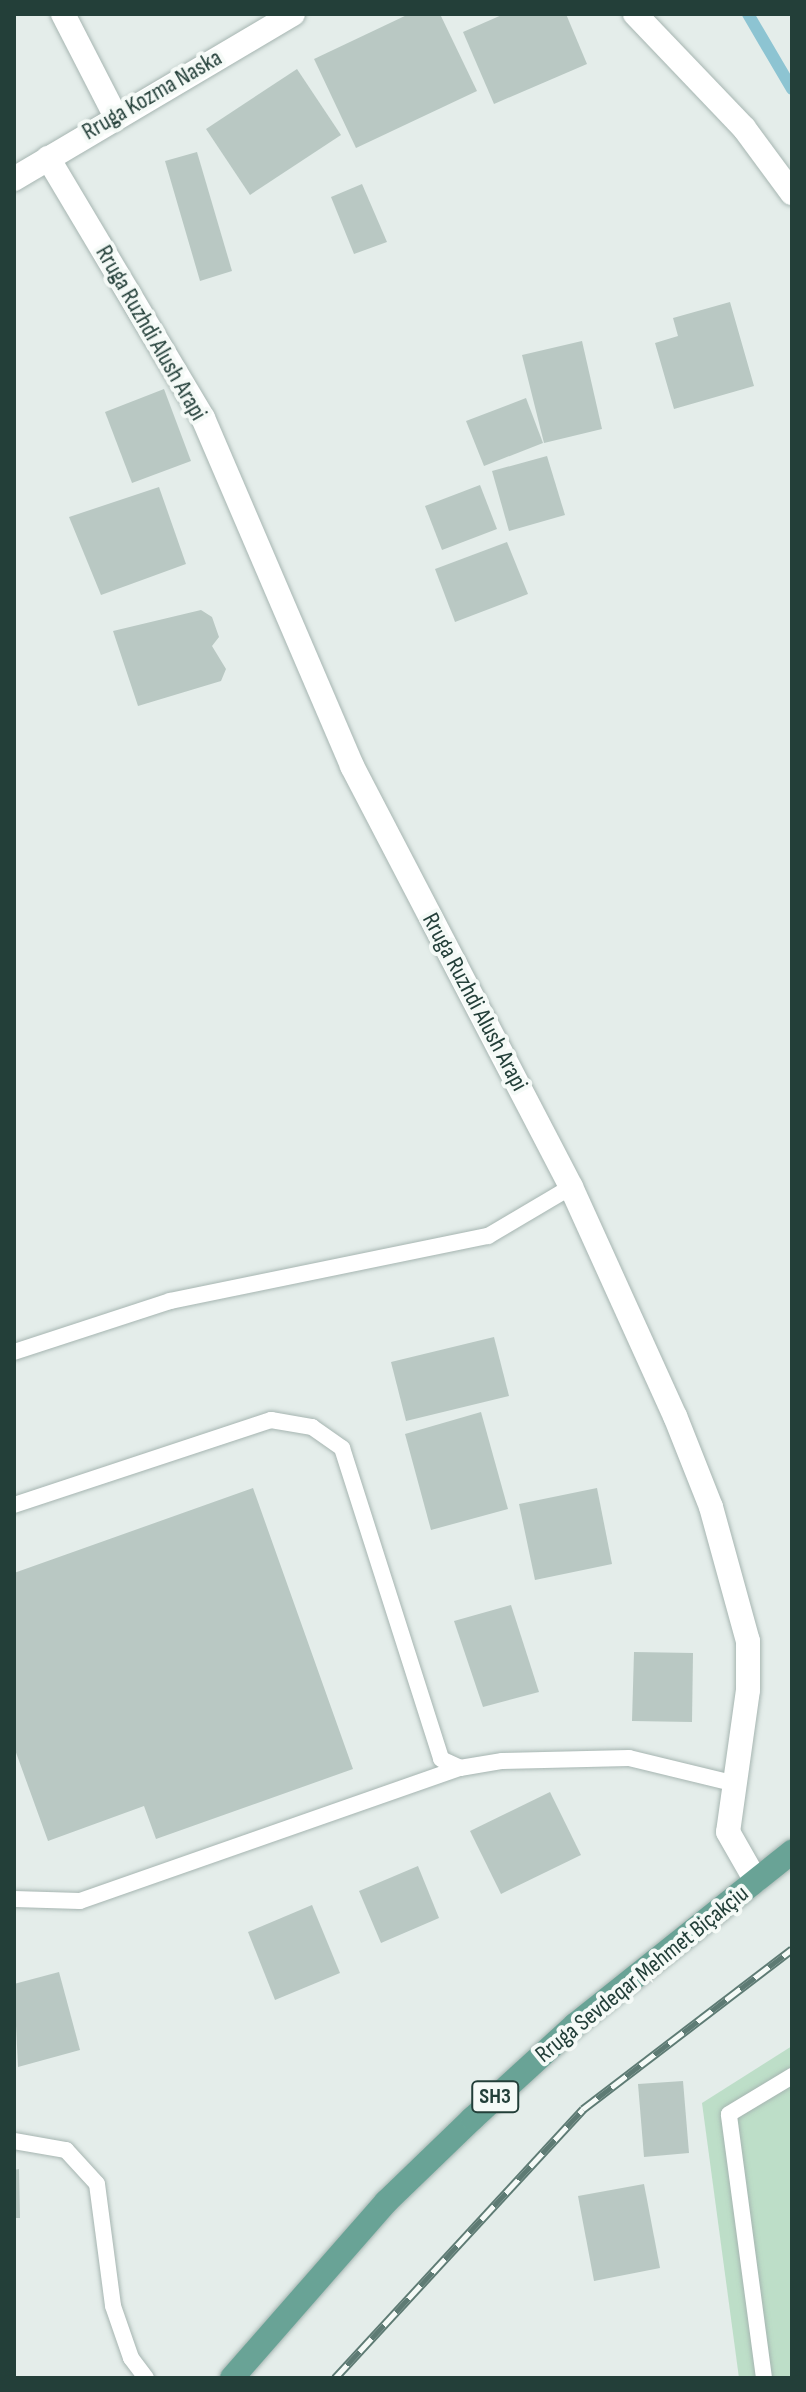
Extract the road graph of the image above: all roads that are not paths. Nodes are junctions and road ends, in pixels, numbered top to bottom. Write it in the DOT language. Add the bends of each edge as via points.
graph roads {
  1 [pos="63,14"];
  2 [pos="293,14"];
  3 [pos="635,14"];
  4 [pos="115,115"];
  5 [pos="48,158"];
  6 [pos="14,179"];
  7 [pos="792,193"];
  8 [pos="571,1187"];
  9 [pos="14,1352"];
  10 [pos="14,1505"];
  11 [pos="460,1768"];
  12 [pos="732,1783"];
  13 [pos="792,1852"];
  14 [pos="756,1881"];
  15 [pos="14,1899"];
  16 [pos="792,2076"];
  17 [pos="14,2141"];
  18 [pos="146,2378"];
  19 [pos="232,2378"];
  20 [pos="764,2378"];
  1 -- 4 [label="street"];
  2 -- 4 [label="street, Rruga Kozma Naska"];
  3 -- 7 [label="street" via="744,128"];
  4 -- 5 [label="street, Rruga Kozma Naska"];
  5 -- 6 [label="street, Rruga Kozma Naska"];
  5 -- 8 [label="street, Rruga Ruzhdi Alush Arapi" via="203,418 352,766"];
  8 -- 9 [label="lane" via="488,1236 170,1301"];
  8 -- 12 [label="street, Rruga Ruzhdi Alush Arapi" via="675,1416 741,1607 750,1662"];
  10 -- 11 [label="lane" via="271,1420 312,1427 342,1448 441,1759"];
  11 -- 12 [label="lane" via="553,1756 629,1758"];
  11 -- 15 [label="lane" via="80,1901"];
  12 -- 14 [label="street, Rruga Ruzhdi Alush Arapi" via="728,1832"];
  13 -- 14 [label="main road, Rruga Sevdeqar Mehmet Biçakçiu / SH3"];
  14 -- 19 [label="main road, Rruga Sevdeqar Mehmet Biçakçiu / SH3" via="575,2025 472,2119 376,2213"];
  16 -- 20 [label="lane" via="729,2114"];
  17 -- 18 [label="lane" via="66,2150 97,2184 113,2306 131,2358"];
}
